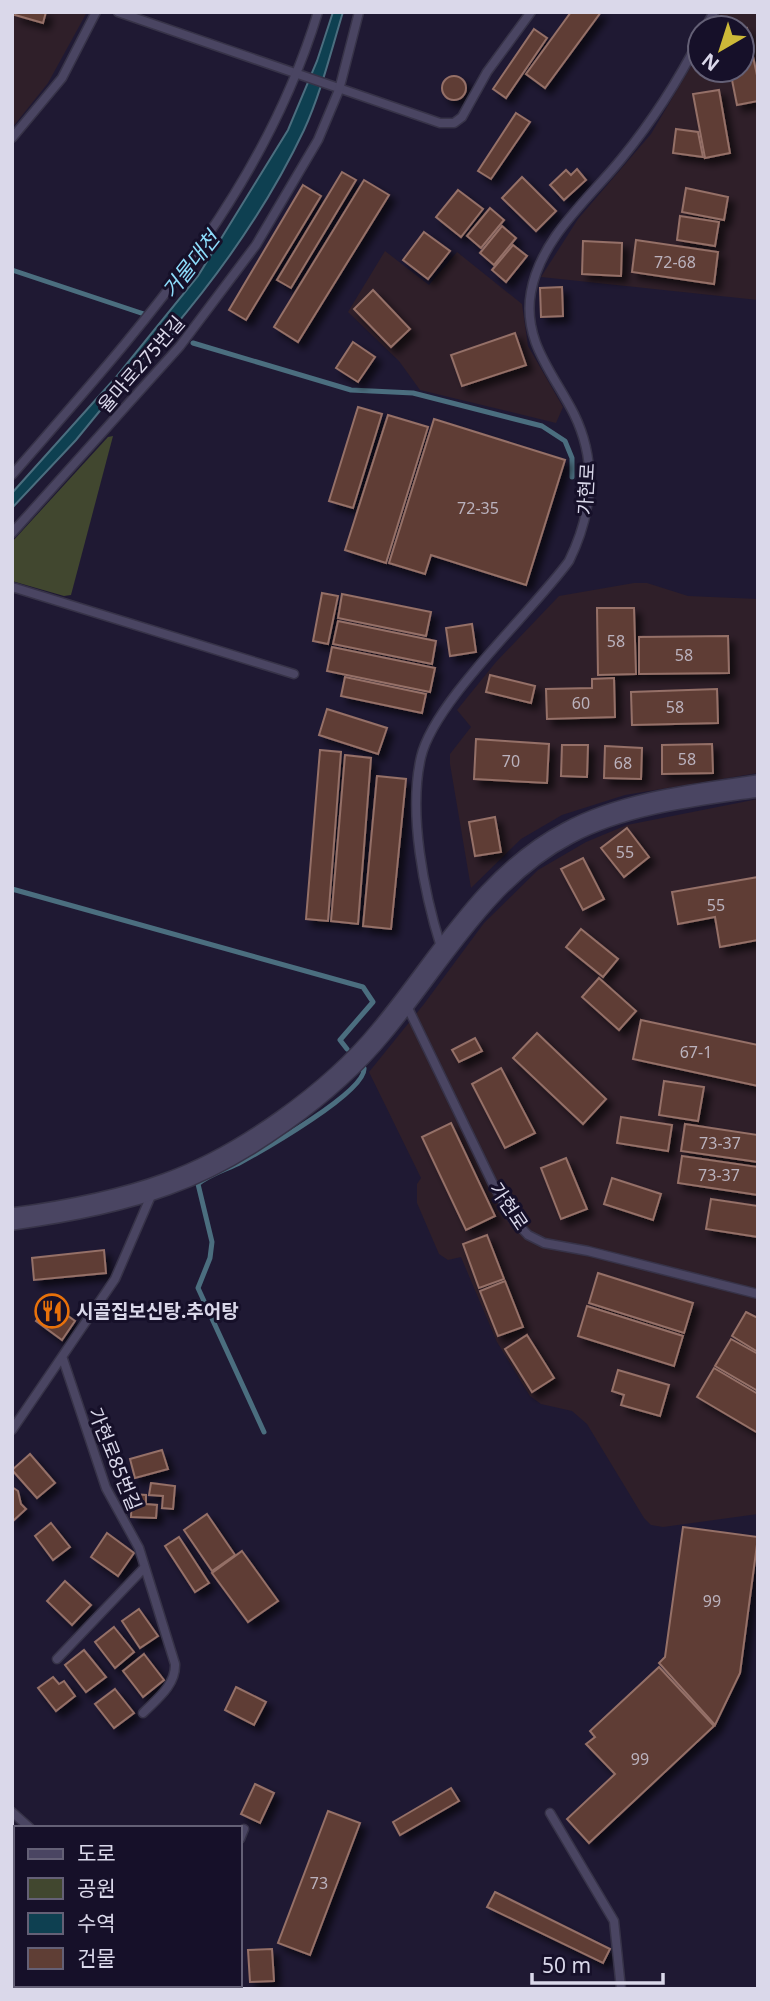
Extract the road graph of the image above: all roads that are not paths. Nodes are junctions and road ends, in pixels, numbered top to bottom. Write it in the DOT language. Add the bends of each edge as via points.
graph roads {
  1 [pos="96,12"];
  2 [pos="118,12"];
  3 [pos="318,12"];
  4 [pos="359,12"];
  5 [pos="531,12"];
  6 [pos="686,65"];
  7 [pos="296,75"];
  8 [pos="339,90"];
  9 [pos="12,138"];
  10 [pos="12,475"];
  11 [pos="12,533"];
  12 [pos="12,587"];
  13 [pos="293,674"];
  14 [pos="758,786"];
  15 [pos="442,950"];
  16 [pos="404,1001"];
  17 [pos="154,1188"];
  18 [pos="12,1219"];
  19 [pos="758,1294"];
  20 [pos="63,1359"];
  21 [pos="12,1430"];
  22 [pos="144,1568"];
  23 [pos="57,1659"];
  24 [pos="143,1713"];
  25 [pos="12,1812"];
  26 [pos="550,1813"];
  27 [pos="28,1826"];
  28 [pos="244,1829"];
  29 [pos="242,1834"];
  30 [pos="621,1989"];
  1 -- 9 [label="lane" via="62,78"];
  2 -- 7 [label="lane"];
  3 -- 7 [label="lane"];
  4 -- 8 [label="lane, 율마로275번길"];
  5 -- 8 [label="lane" via="454,123 440,123"];
  6 -- 15 [label="lane, 가현로" via="648,126 562,227 543,258 530,294 536,347 586,444 589,505 569,561 447,708 421,756 417,805 422,863 428,906"];
  7 -- 8 [label="lane"];
  7 -- 10 [label="lane" via="265,145 186,270"];
  8 -- 11 [label="lane, 율마로275번길" via="304,167 225,289 180,346"];
  12 -- 13 [label="lane"];
  14 -- 15 [label="street" via="622,812 569,832 524,862 480,904"];
  15 -- 16 [label="street"];
  16 -- 17 [label="street" via="382,1032 310,1102 239,1149"];
  16 -- 19 [label="lane, 가현로" via="492,1182 528,1235 544,1243"];
  17 -- 18 [label="street"];
  17 -- 20 [label="lane" via="115,1279"];
  20 -- 21 [label="lane"];
  20 -- 22 [label="lane, 가현로85번길" via="106,1488 139,1548"];
  22 -- 23 [label="lane"];
  22 -- 24 [label="lane, 가현로85번길" via="176,1675"];
  25 -- 27 [label="lane"];
  26 -- 30 [label="lane" via="614,1921"];
  28 -- 29 [label="lane"];
}
